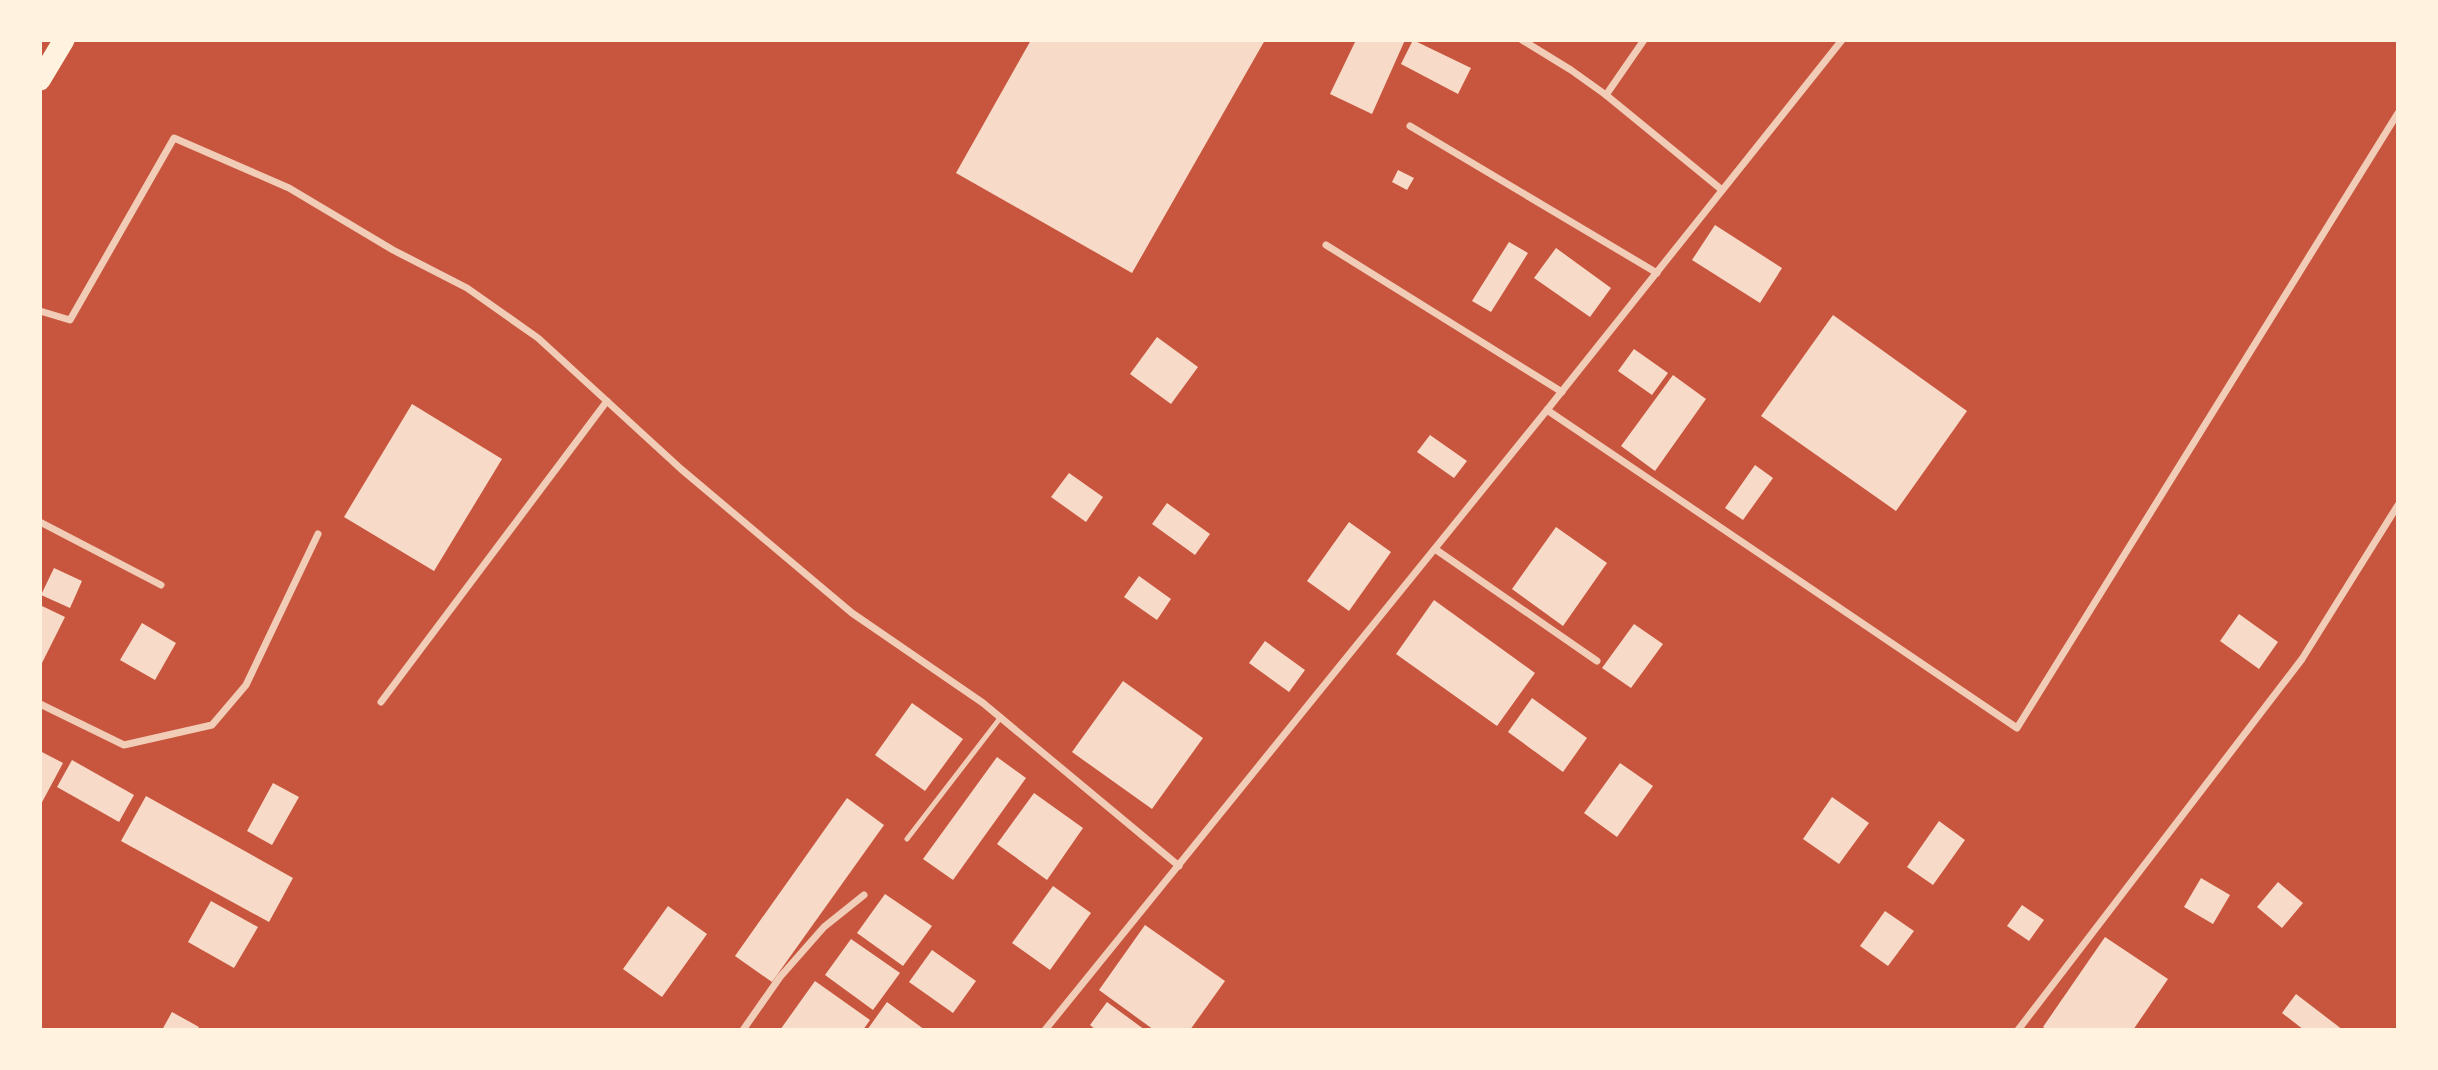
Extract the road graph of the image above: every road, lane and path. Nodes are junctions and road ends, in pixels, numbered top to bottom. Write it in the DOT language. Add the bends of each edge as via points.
graph roads {
  1 [pos="64,40"];
  2 [pos="1522,40"];
  3 [pos="1644,40"];
  4 [pos="1842,40"];
  5 [pos="40,80"];
  6 [pos="1606,95"];
  7 [pos="2398,113"];
  8 [pos="1410,126"];
  9 [pos="1722,190"];
  10 [pos="1326,245"];
  11 [pos="1657,273"];
  12 [pos="40,311"];
  13 [pos="1562,392"];
  14 [pos="607,401"];
  15 [pos="1547,410"];
  16 [pos="2398,505"];
  17 [pos="40,522"];
  18 [pos="318,534"];
  19 [pos="1435,549"];
  20 [pos="161,585"];
  21 [pos="1597,661"];
  22 [pos="382,702"];
  23 [pos="40,704"];
  24 [pos="1001,717"];
  25 [pos="907,839"];
  26 [pos="1179,866"];
  27 [pos="864,895"];
  28 [pos="743,1030"];
  29 [pos="1045,1030"];
  30 [pos="2018,1030"];
  1 -- 5 [label="highway"];
  2 -- 6 [label="street"];
  3 -- 6 [label="street"];
  4 -- 9 [label="street"];
  6 -- 9 [label="street"];
  7 -- 15 [label="street" via="2017,728"];
  8 -- 11 [label="street"];
  9 -- 11 [label="street"];
  10 -- 13 [label="street"];
  11 -- 13 [label="street"];
  12 -- 14 [label="street" via="70,320 174,138 289,188 467,288 538,338"];
  13 -- 15 [label="street"];
  14 -- 22 [label="street"];
  14 -- 24 [label="street" via="852,612"];
  15 -- 19 [label="street"];
  16 -- 30 [label="street" via="2302,659"];
  17 -- 20 [label="street"];
  18 -- 23 [label="street" via="246,685 212,725 124,745"];
  19 -- 21 [label="street"];
  19 -- 26 [label="street"];
  24 -- 25 [label="lane"];
  24 -- 26 [label="street"];
  26 -- 29 [label="street"];
  27 -- 28 [label="street" via="824,927 780,977"];
}
